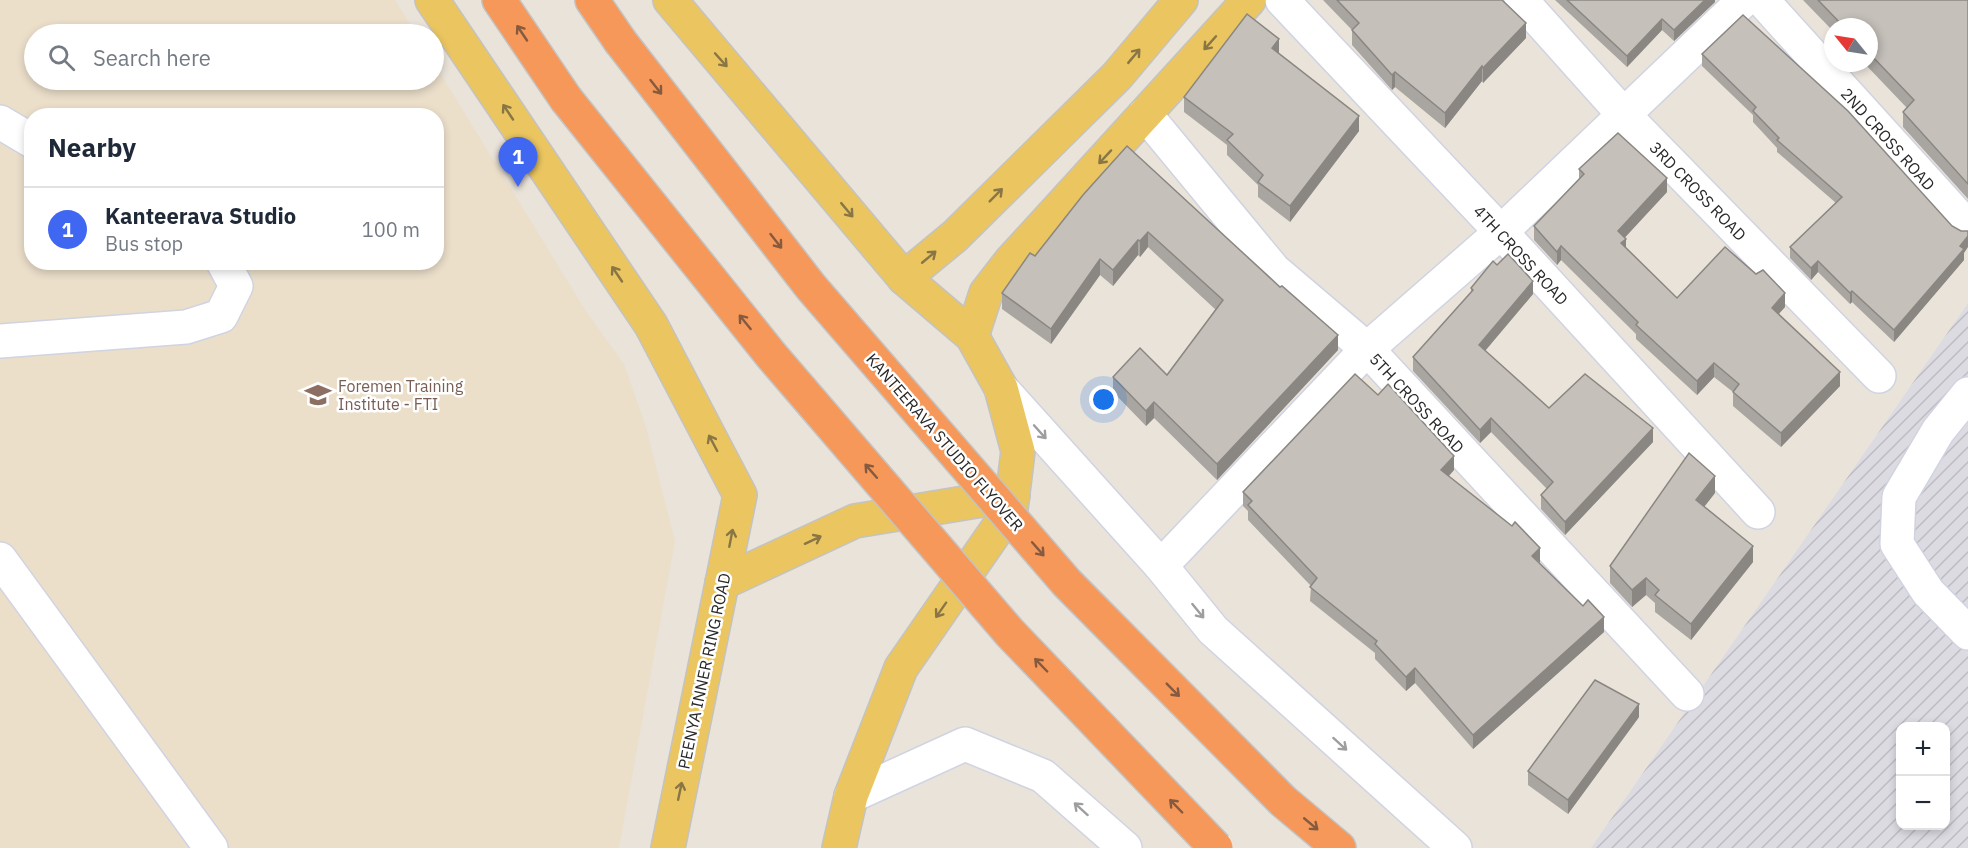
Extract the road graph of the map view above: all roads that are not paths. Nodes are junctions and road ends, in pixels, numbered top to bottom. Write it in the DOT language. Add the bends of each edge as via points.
graph roads {
  1 [pos="432,0"];
  2 [pos="499,0"];
  3 [pos="592,0"];
  4 [pos="670,0"];
  5 [pos="1181,0"];
  6 [pos="1249,0"];
  7 [pos="1282,0"];
  8 [pos="1521,0"];
  9 [pos="1744,0"];
  10 [pos="1762,0"];
  11 [pos="1145,114"];
  12 [pos="1624,115"];
  13 [pos="0,122"];
  14 [pos="24,136"];
  15 [pos="1966,225"];
  16 [pos="1501,232"];
  17 [pos="227,270"];
  18 [pos="904,278"];
  19 [pos="972,336"];
  20 [pos="0,341"];
  21 [pos="1366,349"];
  22 [pos="1879,376"];
  23 [pos="1001,388"];
  24 [pos="1968,394"];
  25 [pos="1013,495"];
  26 [pos="1758,512"];
  27 [pos="0,559"];
  28 [pos="1161,566"];
  29 [pos="722,584"];
  30 [pos="1968,633"];
  31 [pos="1687,694"];
  32 [pos="851,796"];
  33 [pos="211,848"];
  34 [pos="668,848"];
  35 [pos="839,848"];
  36 [pos="1125,848"];
  37 [pos="1216,848"];
  38 [pos="1339,848"];
  39 [pos="1455,848"];
  29 -- 1 [label="main road, PEENYA INNER RING ROAD, one-way" via="740,495 651,325"];
  37 -- 2 [label="highway, one-way, bridge" via="1010,633 771,355 566,99"];
  3 -- 38 [label="highway, KANTEERAVA STUDIO FLYOVER, one-way, bridge" via="811,287 1067,583 1282,801"];
  4 -- 18 [label="main road, one-way"];
  18 -- 5 [label="main road, one-way" via="955,236 1117,76"];
  6 -- 11 [label="main road, one-way"];
  7 -- 16 [label="street, 4TH CROSS ROAD"];
  8 -- 12 [label="street, 3RD CROSS ROAD"];
  9 -- 12 [label="street"];
  10 -- 15 [label="street, 2ND CROSS ROAD"];
  11 -- 19 [label="main road, one-way" via="1052,214 992,286"];
  11 -- 21 [label="street, 5TH CROSS ROAD" via="1274,270"];
  12 -- 16 [label="street"];
  12 -- 22 [label="street, 3RD CROSS ROAD"];
  13 -- 14 [label="street"];
  16 -- 21 [label="street"];
  16 -- 26 [label="street, 4TH CROSS ROAD"];
  17 -- 20 [label="street" via="236,286 221,316 186,327"];
  18 -- 19 [label="main road"];
  19 -- 23 [label="main road"];
  21 -- 28 [label="street"];
  21 -- 31 [label="street, 5TH CROSS ROAD"];
  23 -- 25 [label="main road" via="1018,451"];
  23 -- 28 [label="street, one-way"];
  24 -- 30 [label="street" via="1938,431 1899,498 1897,544 1928,592"];
  29 -- 25 [label="main road, one-way" via="855,520"];
  25 -- 32 [label="main road, one-way" via="1011,509 901,668"];
  27 -- 33 [label="street"];
  28 -- 39 [label="street, one-way" via="1213,630"];
  34 -- 29 [label="main road, PEENYA INNER RING ROAD, one-way"];
  32 -- 35 [label="main road"];
  36 -- 32 [label="street, one-way" via="1043,776 965,744"];
}
